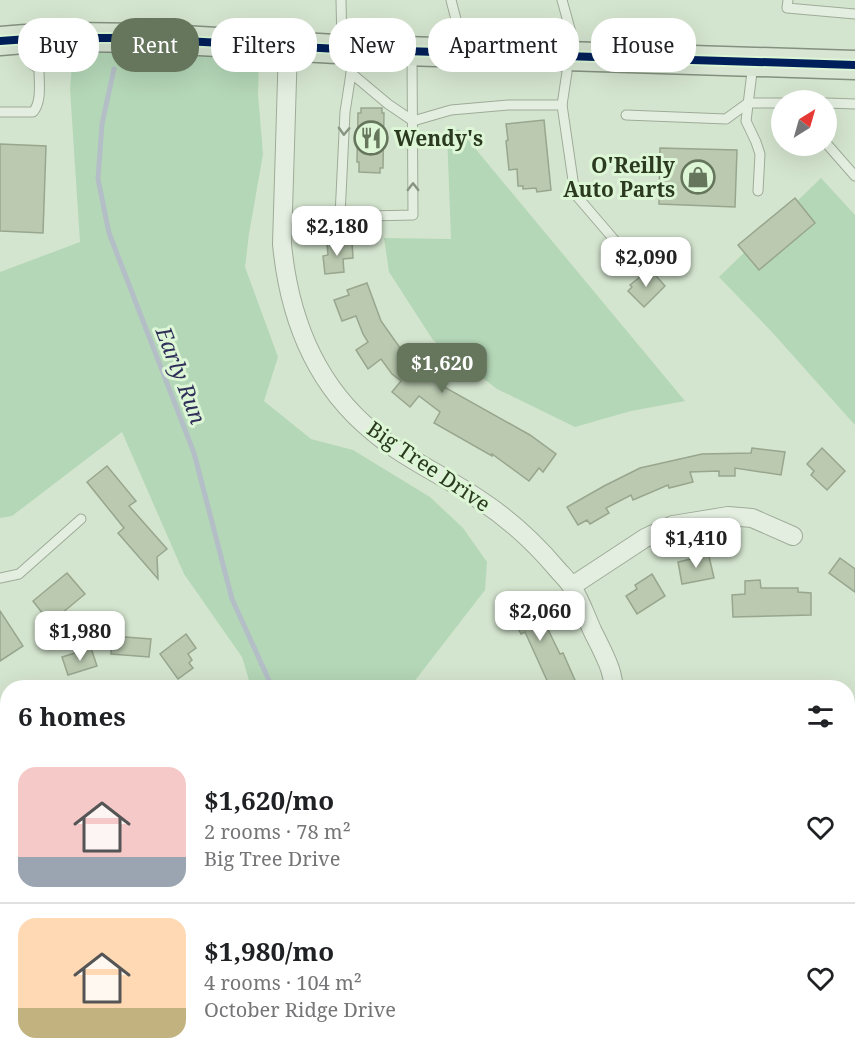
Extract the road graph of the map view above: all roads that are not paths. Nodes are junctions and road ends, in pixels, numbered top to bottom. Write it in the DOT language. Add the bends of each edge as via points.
graph roads {
  1 [pos="341,0"];
  2 [pos="451,0"];
  3 [pos="562,0"];
  4 [pos="788,0"];
  5 [pos="855,14"];
  6 [pos="344,18"];
  7 [pos="456,18"];
  8 [pos="565,18"];
  9 [pos="99,38"];
  10 [pos="0,40"];
  11 [pos="18,40"];
  12 [pos="211,42"];
  13 [pos="579,56"];
  14 [pos="753,62"];
  15 [pos="855,65"];
  16 [pos="39,72"];
  17 [pos="287,72"];
  18 [pos="348,72"];
  19 [pos="361,72"];
  20 [pos="412,72"];
  21 [pos="567,72"];
  22 [pos="748,103"];
  23 [pos="771,103"];
  24 [pos="837,104"];
  25 [pos="855,104"];
  26 [pos="562,105"];
  27 [pos="0,112"];
  28 [pos="626,115"];
  29 [pos="413,122"];
  30 [pos="837,156"];
  31 [pos="855,176"];
  32 [pos="758,191"];
  33 [pos="340,216"];
  34 [pos="282,218"];
  35 [pos="624,250"];
  36 [pos="81,519"];
  37 [pos="793,536"];
  38 [pos="0,578"];
  39 [pos="572,586"];
  40 [pos="612,680"];
  1 -- 6 [label="lane"];
  2 -- 7 [label="lane"];
  3 -- 8 [label="lane"];
  4 -- 5 [label="lane" via="787,8"];
  9 -- 12 [label="main road"];
  10 -- 11 [label="main road"];
  13 -- 14 [label="main road"];
  14 -- 15 [label="main road"];
  14 -- 22 [label="lane"];
  16 -- 27 [label="lane" via="36,110"];
  17 -- 34 [label="street, Big Tree Drive"];
  18 -- 33 [label="lane, one-way"];
  19 -- 29 [label="lane" via="388,104"];
  20 -- 29 [label="lane"];
  21 -- 26 [label="lane"];
  22 -- 23 [label="lane"];
  22 -- 28 [label="lane" via="726,119"];
  22 -- 32 [label="lane" via="746,121 760,154"];
  24 -- 25 [label="lane"];
  26 -- 29 [label="lane" via="451,110"];
  26 -- 35 [label="lane" via="575,194"];
  33 -- 29 [label="lane, one-way" via="414,214"];
  30 -- 31 [label="lane"];
  33 -- 34 [label="lane"];
  34 -- 39 [label="street, Big Tree Drive" via="284,272 291,303 300,331 334,392 373,432 504,518"];
  36 -- 38 [label="lane" via="19,574"];
  37 -- 39 [label="street" via="752,518 728,516 673,525 645,538"];
  39 -- 40 [label="street, Big Tree Drive"];
}
